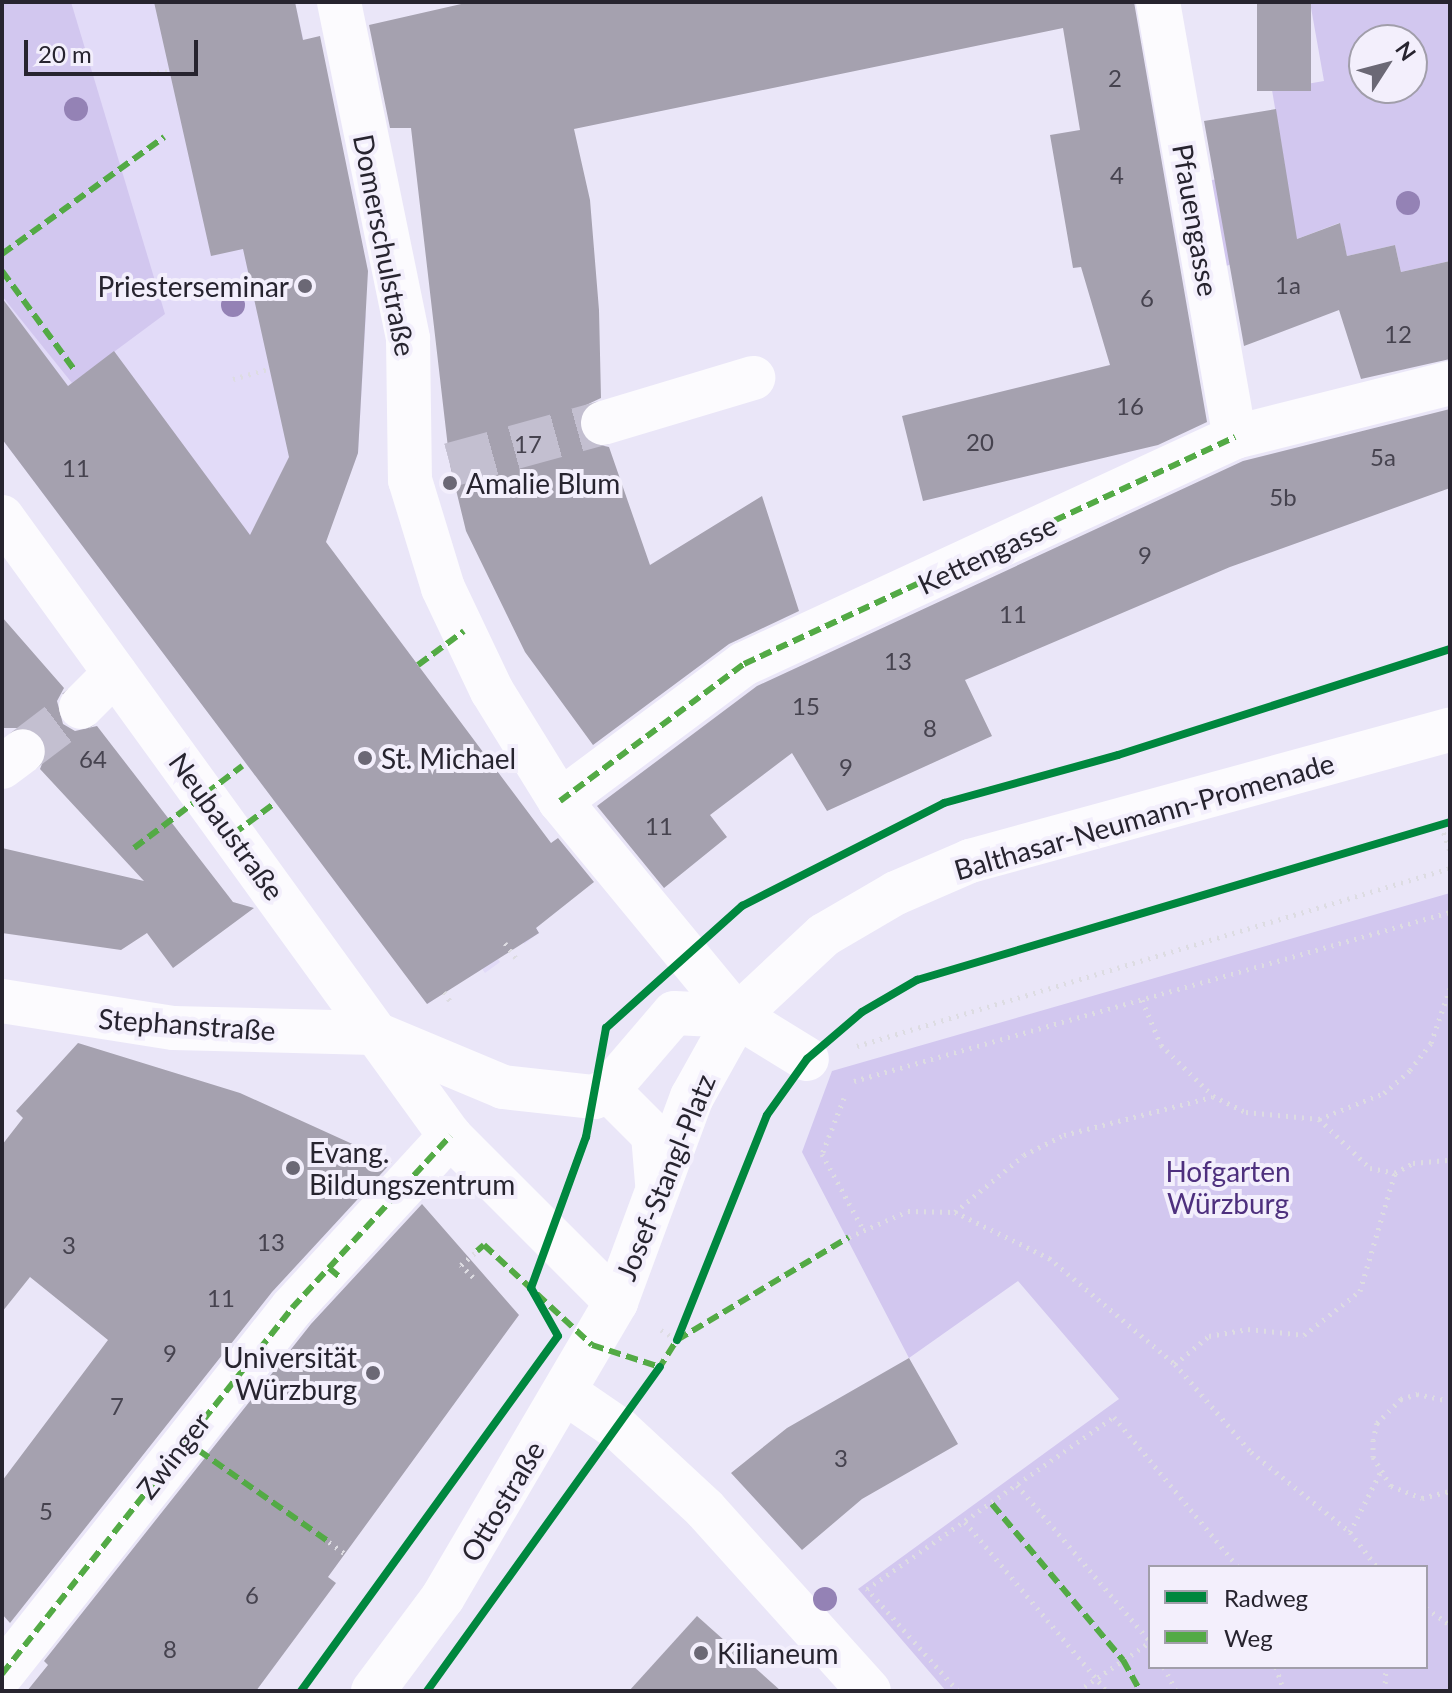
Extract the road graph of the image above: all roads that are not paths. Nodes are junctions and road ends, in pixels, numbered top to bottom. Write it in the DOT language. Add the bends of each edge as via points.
graph roads {
  1 [pos="339,2"];
  2 [pos="1158,2"];
  3 [pos="753,378"];
  4 [pos="1450,383"];
  5 [pos="603,423"];
  6 [pos="1235,437"];
  7 [pos="2,517"];
  8 [pos="115,673"];
  9 [pos="81,707"];
  10 [pos="1450,730"];
  11 [pos="560,801"];
  12 [pos="2,1001"];
  13 [pos="737,1016"];
  14 [pos="374,1033"];
  15 [pos="807,1059"];
  16 [pos="608,1090"];
  17 [pos="450,1136"];
  18 [pos="657,1186"];
  19 [pos="616,1302"];
  20 [pos="566,1393"];
  21 [pos="2,1674"];
  22 [pos="373,1691"];
  23 [pos="869,1691"];
  1 -- 11 [label="street, Domerschulstraße" via="408,339 410,480 443,588 492,691"];
  2 -- 6 [label="street, Pfauengasse"];
  3 -- 5 [label="street"];
  4 -- 6 [label="street, Kettengasse"];
  6 -- 11 [label="street, Kettengasse" via="744,664"];
  7 -- 8 [label="street, Neubaustraße"];
  8 -- 9 [label="street"];
  8 -- 14 [label="street, Neubaustraße"];
  10 -- 13 [label="street, Balthasar-Neumann-Promenade" via="970,861 896,893 824,935"];
  11 -- 13 [label="street, Domerschulstraße"];
  12 -- 14 [label="street, Stephanstraße" via="173,1028"];
  13 -- 15 [label="street"];
  13 -- 16 [label="street" via="674,1013"];
  13 -- 18 [label="street, Josef-Stangl-Platz" via="692,1097"];
  14 -- 16 [label="street" via="503,1087 594,1097"];
  14 -- 17 [label="street, Neubaustraße"];
  16 -- 18 [label="street" via="653,1135"];
  17 -- 19 [label="street, Josef-Stangl-Platz"];
  17 -- 21 [label="street, Zwinger" via="292,1308"];
  18 -- 19 [label="street, Josef-Stangl-Platz"];
  19 -- 20 [label="street, Ottostraße"];
  20 -- 22 [label="street, Ottostraße" via="443,1597"];
  20 -- 23 [label="street" via="620,1430 705,1509"];
}
